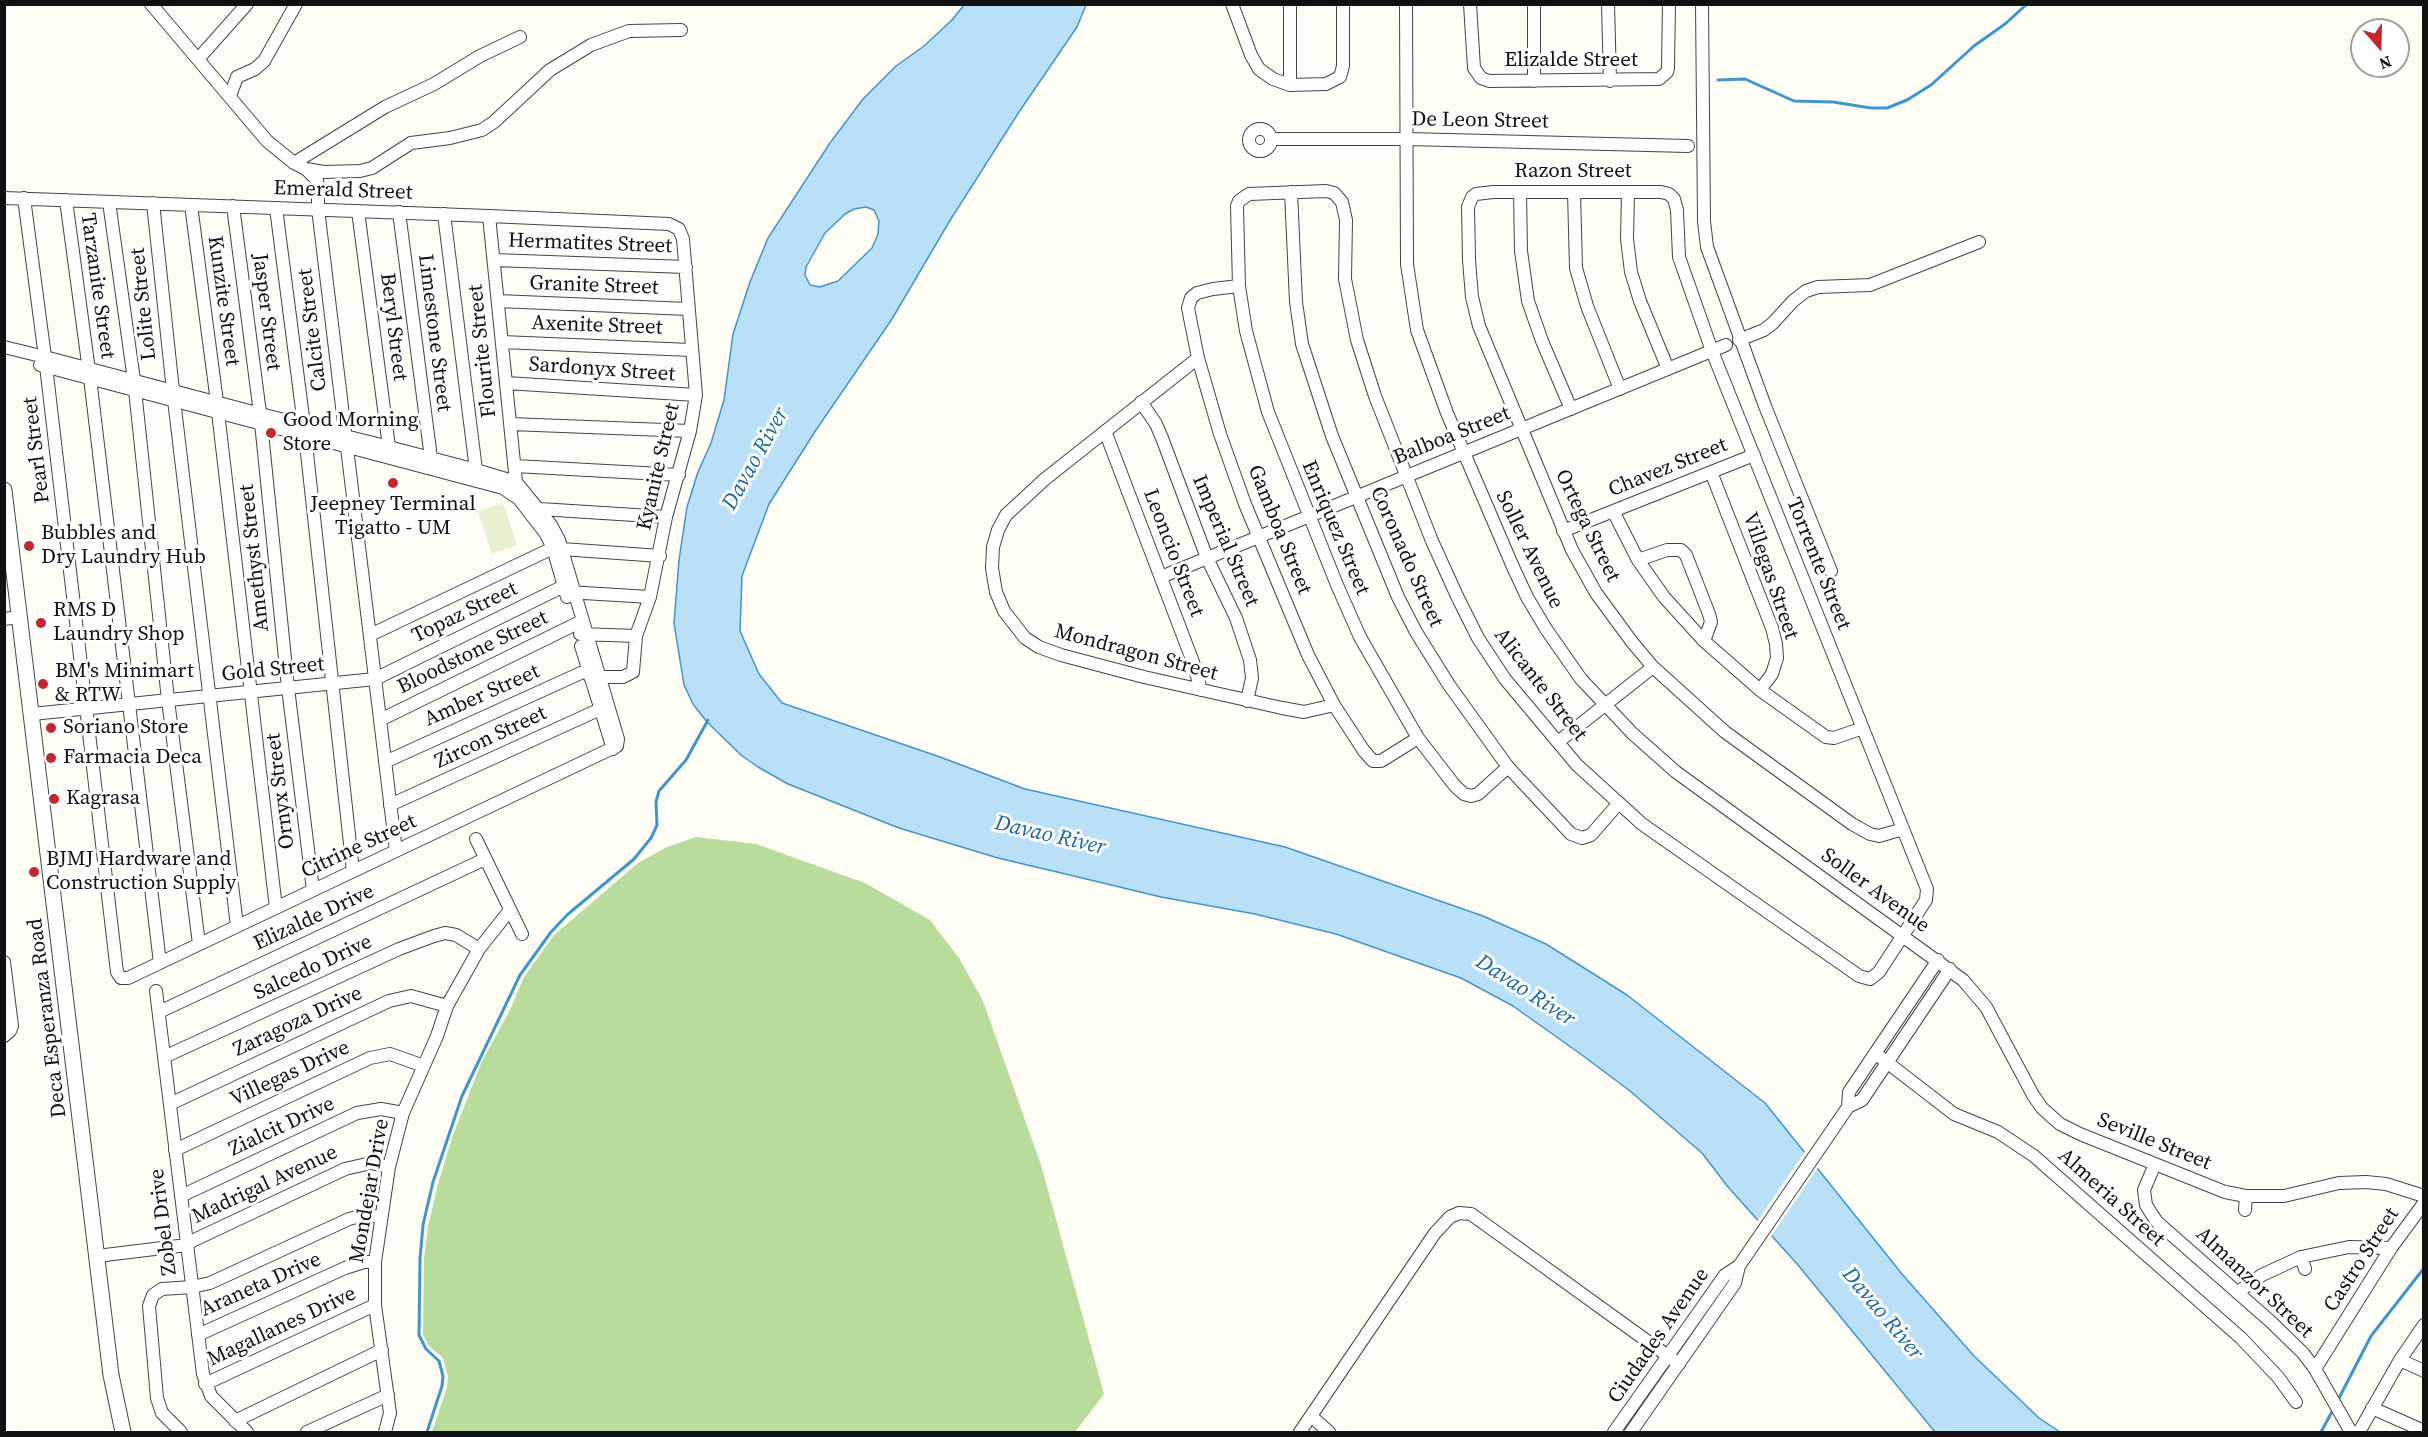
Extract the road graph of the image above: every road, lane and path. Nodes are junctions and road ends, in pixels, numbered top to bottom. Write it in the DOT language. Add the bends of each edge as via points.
graph roads {
  1 [pos="151,4"];
  2 [pos="247,4"];
  3 [pos="296,4"];
  4 [pos="1232,4"];
  5 [pos="1290,4"];
  6 [pos="1343,4"];
  7 [pos="1406,4"];
  8 [pos="1470,4"];
  9 [pos="1534,4"];
  10 [pos="1608,4"];
  11 [pos="1669,4"];
  12 [pos="1702,4"];
  13 [pos="681,30"];
  14 [pos="520,37"];
  15 [pos="199,58"];
  16 [pos="1534,81"];
  17 [pos="1610,81"];
  18 [pos="1290,85"];
  19 [pos="230,96"];
  20 [pos="1407,138"];
  21 [pos="1270,139"];
  22 [pos="1688,146"];
  23 [pos="294,163"];
  24 [pos="306,169"];
  25 [pos="1291,192"];
  26 [pos="1520,192"];
  27 [pos="1574,192"];
  28 [pos="1628,192"];
  29 [pos="1472,197"];
  30 [pos="4,198"];
  31 [pos="24,198"];
  32 [pos="1674,199"];
  33 [pos="66,200"];
  34 [pos="109,202"];
  35 [pos="153,203"];
  36 [pos="191,204"];
  37 [pos="233,206"];
  38 [pos="276,208"];
  39 [pos="318,209"];
  40 [pos="358,211"];
  41 [pos="399,212"];
  42 [pos="444,214"];
  43 [pos="489,216"];
  44 [pos="679,229"];
  45 [pos="1979,242"];
  46 [pos="494,260"];
  47 [pos="686,267"];
  48 [pos="1239,286"];
  49 [pos="498,301"];
  50 [pos="688,309"];
  51 [pos="1739,340"];
  52 [pos="502,342"];
  53 [pos="1726,345"];
  54 [pos="4,346"];
  55 [pos="691,350"];
  56 [pos="1712,351"];
  57 [pos="4,355"];
  58 [pos="1198,358"];
  59 [pos="46,362"];
  60 [pos="1668,369"];
  61 [pos="89,373"];
  62 [pos="506,383"];
  63 [pos="134,385"];
  64 [pos="1620,389"];
  65 [pos="173,395"];
  66 [pos="696,395"];
  67 [pos="1141,402"];
  68 [pos="217,407"];
  69 [pos="1571,409"];
  70 [pos="260,418"];
  71 [pos="511,424"];
  72 [pos="1522,429"];
  73 [pos="305,430"];
  74 [pos="690,431"];
  75 [pos="1105,431"];
  76 [pos="346,441"];
  77 [pos="389,447"];
  78 [pos="1464,453"];
  79 [pos="1754,455"];
  80 [pos="431,458"];
  81 [pos="515,466"];
  82 [pos="476,470"];
  83 [pos="1711,472"];
  84 [pos="679,475"];
  85 [pos="1407,476"];
  86 [pos="516,482"];
  87 [pos="4,490"];
  88 [pos="1356,496"];
  89 [pos="540,509"];
  90 [pos="1613,511"];
  91 [pos="1309,516"];
  92 [pos="666,517"];
  93 [pos="1563,531"];
  94 [pos="1259,536"];
  95 [pos="558,548"];
  96 [pos="660,556"];
  97 [pos="1207,558"];
  98 [pos="1638,560"];
  99 [pos="1831,571"];
  100 [pos="1161,577"];
  101 [pos="569,588"];
  102 [pos="650,597"];
  103 [pos="12,618"];
  104 [pos="580,629"];
  105 [pos="370,635"];
  106 [pos="636,636"];
  107 [pos="1704,641"];
  108 [pos="1653,667"];
  109 [pos="593,672"];
  110 [pos="375,679"];
  111 [pos="331,683"];
  112 [pos="288,688"];
  113 [pos="1201,690"];
  114 [pos="1760,690"];
  115 [pos="250,692"];
  116 [pos="209,696"];
  117 [pos="168,700"];
  118 [pos="1247,702"];
  119 [pos="129,704"];
  120 [pos="1334,705"];
  121 [pos="1605,705"];
  122 [pos="604,707"];
  123 [pos="87,708"];
  124 [pos="32,714"];
  125 [pos="380,720"];
  126 [pos="1863,728"];
  127 [pos="1418,738"];
  128 [pos="1558,742"];
  129 [pos="385,762"];
  130 [pos="1508,767"];
  131 [pos="1618,804"];
  132 [pos="390,806"];
  133 [pos="1903,829"];
  134 [pos="476,839"];
  135 [pos="396,852"];
  136 [pos="485,858"];
  137 [pos="353,871"];
  138 [pos="313,890"];
  139 [pos="276,908"];
  140 [pos="510,910"];
  141 [pos="237,926"];
  142 [pos="522,934"];
  143 [pos="1903,935"];
  144 [pos="199,944"];
  145 [pos="479,949"];
  146 [pos="1938,960"];
  147 [pos="4,962"];
  148 [pos="160,963"];
  149 [pos="1950,969"];
  150 [pos="121,978"];
  151 [pos="6,990"];
  152 [pos="156,991"];
  153 [pos="447,1006"];
  154 [pos="159,1012"];
  155 [pos="4,1036"];
  156 [pos="1875,1053"];
  157 [pos="164,1057"];
  158 [pos="1888,1061"];
  159 [pos="423,1066"];
  160 [pos="170,1104"];
  161 [pos="1846,1109"];
  162 [pos="403,1113"];
  163 [pos="175,1150"];
  164 [pos="2155,1164"];
  165 [pos="389,1167"];
  166 [pos="181,1196"];
  167 [pos="2246,1196"];
  168 [pos="2424,1196"];
  169 [pos="2424,1203"];
  170 [pos="2245,1210"];
  171 [pos="381,1217"];
  172 [pos="188,1241"];
  173 [pos="2391,1248"];
  174 [pos="97,1253"];
  175 [pos="375,1262"];
  176 [pos="1741,1263"];
  177 [pos="192,1287"];
  178 [pos="2238,1292"];
  179 [pos="375,1305"];
  180 [pos="2424,1325"];
  181 [pos="198,1335"];
  182 [pos="382,1350"];
  183 [pos="1668,1356"];
  184 [pos="2400,1360"];
  185 [pos="1679,1364"];
  186 [pos="2315,1369"];
  187 [pos="2424,1371"];
  188 [pos="205,1384"];
  189 [pos="388,1395"];
  190 [pos="2296,1402"];
  191 [pos="2372,1408"];
  192 [pos="1311,1416"];
  193 [pos="235,1421"];
  194 [pos="2424,1431"];
  195 [pos="123,1432"];
  196 [pos="181,1432"];
  197 [pos="246,1432"];
  198 [pos="307,1432"];
  199 [pos="385,1432"];
  200 [pos="1300,1432"];
  201 [pos="1329,1432"];
  202 [pos="1614,1432"];
  203 [pos="1631,1432"];
  204 [pos="2351,1432"];
  205 [pos="2359,1432"];
  1 -- 15 [label="street"];
  2 -- 15 [label="street"];
  3 -- 19 [label="street" via="264,60 237,77"];
  4 -- 18 [label="street" via="1258,69"];
  5 -- 18 [label="street"];
  6 -- 18 [label="street" via="1340,77 1326,84"];
  7 -- 20 [label="street, Soller Avenue"];
  8 -- 16 [label="street, Elizalde Street" via="1476,74 1489,81"];
  9 -- 16 [label="street"];
  10 -- 17 [label="street"];
  11 -- 17 [label="street, Elizalde Street" via="1667,72 1653,81"];
  12 -- 51 [label="street" via="1705,235 1710,261"];
  13 -- 24 [label="street" via="629,31 591,45 550,70 482,130 411,143 372,168 360,171"];
  14 -- 23 [label="street" via="385,107"];
  15 -- 19 [label="street"];
  16 -- 17 [label="street, Elizalde Street"];
  19 -- 23 [label="street" via="267,141"];
  20 -- 21 [label="street, De Leon Street"];
  20 -- 22 [label="street, De Leon Street"];
  20 -- 78 [label="street, Soller Avenue" via="1410,300 1424,350"];
  23 -- 24 [label="street"];
  24 -- 39 [label="street, Calcite Street" via="317,180"];
  25 -- 48 [label="street, Enriquez Street" via="1257,192 1243,197 1237,206"];
  25 -- 85 [label="street, Alicante Street" via="1326,191 1339,197 1346,220 1346,279 1357,340"];
  25 -- 88 [label="street, Coronado Street" via="1302,344"];
  26 -- 27 [label="street, Razon Street"];
  26 -- 29 [label="street, Razon Street" via="1485,192"];
  26 -- 69 [label="street" via="1521,251 1528,301"];
  27 -- 28 [label="street, Razon Street"];
  27 -- 64 [label="street" via="1576,268"];
  28 -- 32 [label="street, Razon Street" via="1661,192"];
  28 -- 60 [label="street" via="1631,272"];
  29 -- 72 [label="street, Ortega Street" via="1468,207 1472,297 1489,352"];
  30 -- 31 [label="street, Emerald Street"];
  31 -- 33 [label="street, Emerald Street"];
  31 -- 59 [label="street, Pearl Street"];
  32 -- 56 [label="street, Torrente Street" via="1679,257"];
  33 -- 34 [label="street, Emerald Street"];
  33 -- 61 [label="street, Tarzanite Street"];
  34 -- 35 [label="street, Emerald Street"];
  34 -- 63 [label="street"];
  35 -- 36 [label="street, Emerald Street"];
  35 -- 65 [label="street, Lolite Street"];
  36 -- 37 [label="street, Emerald Street"];
  36 -- 68 [label="street, Kunzite Street"];
  37 -- 38 [label="street, Emerald Street"];
  37 -- 70 [label="street, Jasper Street"];
  38 -- 39 [label="street, Emerald Street"];
  38 -- 73 [label="street"];
  39 -- 40 [label="street, Emerald Street"];
  39 -- 76 [label="street, Calcite Street"];
  40 -- 41 [label="street, Emerald Street"];
  40 -- 77 [label="street, Beryl Street"];
  41 -- 42 [label="street, Emerald Street"];
  41 -- 80 [label="street, Limestone Street"];
  42 -- 43 [label="street, Emerald Street"];
  42 -- 82 [label="street"];
  43 -- 44 [label="street, Emerald Street" via="669,224"];
  43 -- 46 [label="street, Flourite Street"];
  44 -- 47 [label="street, Kyanite Street"];
  45 -- 51 [label="street" via="1870,285 1806,291 1773,323"];
  46 -- 47 [label="street, Hermatites Street"];
  46 -- 49 [label="street, Flourite Street"];
  47 -- 50 [label="street, Kyanite Street"];
  48 -- 58 [label="street, Gamboa Street" via="1197,293 1191,298 1188,308"];
  48 -- 91 [label="street, Enriquez Street" via="1246,331 1268,412"];
  49 -- 50 [label="street, Granite Street"];
  49 -- 52 [label="street, Flourite Street"];
  50 -- 55 [label="street, Kyanite Street"];
  51 -- 99 [label="street"];
  52 -- 55 [label="street, Axenite Street"];
  52 -- 62 [label="street, Flourite Street"];
  53 -- 56 [label="street, Balboa Street"];
  54 -- 59 [label="street"];
  55 -- 66 [label="street, Kyanite Street"];
  56 -- 60 [label="street, Balboa Street"];
  56 -- 79 [label="street, Torrente Street"];
  57 -- 59 [label="street"];
  58 -- 67 [label="street, Mondragon Street"];
  58 -- 94 [label="street, Gamboa Street" via="1220,434"];
  59 -- 61 [label="street"];
  59 -- 123 [label="street, Pearl Street"];
  60 -- 64 [label="street, Balboa Street"];
  61 -- 63 [label="street"];
  61 -- 119 [label="street, Tarzanite Street"];
  62 -- 66 [label="street, Sardonyx Street"];
  62 -- 71 [label="street, Flourite Street"];
  63 -- 65 [label="street"];
  63 -- 117 [label="street"];
  64 -- 69 [label="street, Balboa Street"];
  65 -- 68 [label="street"];
  65 -- 116 [label="street, Lolite Street"];
  66 -- 74 [label="street, Kyanite Street"];
  67 -- 75 [label="street, Mondragon Street"];
  67 -- 97 [label="street, Imperial Street" via="1159,430"];
  68 -- 70 [label="street"];
  68 -- 115 [label="street, Kunzite Street"];
  69 -- 72 [label="street, Balboa Street"];
  70 -- 73 [label="street"];
  70 -- 112 [label="street, Amethyst Street"];
  71 -- 74 [label="street"];
  71 -- 81 [label="street, Flourite Street"];
  72 -- 78 [label="street, Balboa Street"];
  72 -- 93 [label="street, Ortega Street"];
  73 -- 76 [label="street"];
  73 -- 111 [label="street"];
  74 -- 84 [label="street, Kyanite Street"];
  75 -- 100 [label="street, Leoncio Street"];
  75 -- 113 [label="street, Mondragon Street" via="1006,515 993,547 996,592 1012,625 1039,647"];
  76 -- 77 [label="street"];
  76 -- 95 [label="street" via="509,490"];
  76 -- 105 [label="street, Calcite Street"];
  77 -- 80 [label="street"];
  78 -- 85 [label="street, Balboa Street"];
  78 -- 121 [label="street, Soller Avenue" via="1527,597 1570,662"];
  79 -- 83 [label="street, Chavez Street"];
  79 -- 126 [label="street, Torrente Street"];
  80 -- 82 [label="street"];
  81 -- 84 [label="street"];
  81 -- 86 [label="street, Flourite Street"];
  82 -- 86 [label="street"];
  83 -- 90 [label="street, Chavez Street"];
  83 -- 114 [label="street, Villegas Street" via="1776,644 1772,674"];
  84 -- 92 [label="street, Kyanite Street"];
  85 -- 88 [label="street, Balboa Street"];
  85 -- 128 [label="street, Alicante Street" via="1432,541 1478,638 1505,679"];
  86 -- 89 [label="street"];
  87 -- 103 [label="street, Deca Esperanza Road"];
  88 -- 91 [label="street, Balboa Street"];
  88 -- 130 [label="street, Coronado Street" via="1416,632"];
  89 -- 92 [label="street"];
  89 -- 95 [label="street" via="556,532"];
  90 -- 93 [label="street, Chavez Street"];
  90 -- 98 [label="street"];
  91 -- 94 [label="street, Balboa Street"];
  91 -- 127 [label="street, Enriquez Street" via="1360,637"];
  92 -- 96 [label="street, Kyanite Street"];
  93 -- 108 [label="street, Ortega Street" via="1596,593"];
  94 -- 97 [label="street, Balboa Street"];
  94 -- 120 [label="street, Gamboa Street" via="1308,655"];
  95 -- 96 [label="street"];
  95 -- 101 [label="street"];
  95 -- 105 [label="street"];
  96 -- 102 [label="street, Kyanite Street"];
  97 -- 100 [label="street, Balboa Street"];
  97 -- 118 [label="street, Imperial Street" via="1236,618 1250,660 1252,678"];
  98 -- 107 [label="street" via="1664,597"];
  98 -- 107 [label="street" via="1674,548 1686,555 1711,622"];
  100 -- 113 [label="street, Leoncio Street"];
  101 -- 102 [label="street"];
  101 -- 104 [label="street"];
  101 -- 110 [label="street, Topaz Street"];
  102 -- 106 [label="street, Kyanite Street"];
  103 -- 124 [label="street, Deca Esperanza Road"];
  104 -- 106 [label="street"];
  104 -- 109 [label="street"];
  104 -- 125 [label="street, Bloodstone Street"];
  105 -- 110 [label="street, Calcite Street"];
  106 -- 109 [label="street, Kyanite Street" via="630,675"];
  107 -- 114 [label="street"];
  108 -- 121 [label="street"];
  108 -- 133 [label="street, Ortega Street" via="1725,732 1852,824 1879,836"];
  109 -- 122 [label="street"];
  109 -- 129 [label="street, Amber Street"];
  110 -- 111 [label="street, Gold Street"];
  110 -- 125 [label="street, Calcite Street"];
  111 -- 112 [label="street, Gold Street"];
  111 -- 137 [label="street"];
  112 -- 115 [label="street, Gold Street"];
  112 -- 138 [label="street, Ornyx Street"];
  113 -- 118 [label="street, Mondragon Street"];
  114 -- 126 [label="street" via="1826,737"];
  115 -- 116 [label="street, Gold Street"];
  115 -- 139 [label="street, Kunzite Street"];
  116 -- 117 [label="street, Gold Street"];
  116 -- 141 [label="street, Lolite Street"];
  117 -- 119 [label="street, Gold Street"];
  117 -- 144 [label="street"];
  118 -- 120 [label="street, Mondragon Street" via="1304,712"];
  119 -- 123 [label="street, Gold Street"];
  119 -- 148 [label="street, Tarzanite Street"];
  120 -- 127 [label="street, Gamboa Street" via="1373,761 1389,757"];
  121 -- 128 [label="street"];
  121 -- 143 [label="street, Soller Avenue" via="1676,772"];
  122 -- 132 [label="street, Zircon Street"];
  122 -- 135 [label="street, Citrine Street" via="613,749"];
  123 -- 124 [label="street, Gold Street"];
  123 -- 150 [label="street, Pearl Street" via="117,972"];
  124 -- 174 [label="street, Deca Esperanza Road"];
  125 -- 129 [label="street, Calcite Street"];
  126 -- 133 [label="street, Torrente Street"];
  127 -- 130 [label="street, Enriquez Street" via="1464,794 1478,794"];
  128 -- 131 [label="street, Alicante Street"];
  129 -- 132 [label="street, Calcite Street"];
  130 -- 131 [label="street, Coronado Street" via="1571,834 1582,838 1591,835"];
  131 -- 143 [label="street, Alicante Street" via="1666,842 1863,979 1875,976"];
  132 -- 135 [label="street, Calcite Street"];
  133 -- 143 [label="street, Torrente Street" via="1928,893"];
  134 -- 136 [label="street"];
  135 -- 137 [label="street, Citrine Street"];
  136 -- 140 [label="street"];
  136 -- 154 [label="street, Elizalde Drive"];
  137 -- 138 [label="street, Citrine Street"];
  138 -- 139 [label="street, Citrine Street"];
  139 -- 141 [label="street, Citrine Street"];
  140 -- 142 [label="street"];
  140 -- 145 [label="street, Mondejar Drive"];
  141 -- 144 [label="street, Citrine Street"];
  143 -- 146 [label="street, Soller Avenue"];
  144 -- 148 [label="street, Citrine Street"];
  145 -- 153 [label="street, Mondejar Drive"];
  145 -- 157 [label="street, Salcedo Drive" via="456,936 434,936"];
  146 -- 149 [label="street, Soller Avenue"];
  146 -- 156 [label="street, Ciudades Avenue"];
  147 -- 151 [label="street"];
  148 -- 150 [label="street, Citrine Street"];
  149 -- 158 [label="street, Ciudades Avenue"];
  149 -- 164 [label="street, Seville Street" via="1986,1007 2042,1108 2070,1130"];
  151 -- 155 [label="street" via="12,1026"];
  152 -- 154 [label="street, Zobel Drive"];
  153 -- 159 [label="street, Mondejar Drive"];
  153 -- 160 [label="street, Zaragoza Drive" via="411,996 389,1001"];
  154 -- 157 [label="street, Zobel Drive"];
  156 -- 158 [label="street, Almeria Street"];
  156 -- 161 [label="street, Ciudades Avenue" via="1849,1092"];
  157 -- 160 [label="street, Zobel Drive"];
  158 -- 161 [label="street, Ciudades Avenue" via="1862,1100"];
  158 -- 190 [label="street, Almeria Street" via="1954,1114 1998,1132 2034,1156 2241,1338"];
  159 -- 162 [label="street, Mondejar Drive"];
  159 -- 163 [label="street, Villegas Drive" via="390,1054 370,1058"];
  160 -- 163 [label="street, Zobel Drive"];
  161 -- 176 [label="street, Ciudades Avenue"];
  162 -- 165 [label="street, Mondejar Drive"];
  162 -- 166 [label="street, Zialcit Drive" via="381,1109 357,1113"];
  163 -- 166 [label="street, Zobel Drive"];
  164 -- 167 [label="street, Seville Street" via="2225,1192"];
  164 -- 178 [label="street, Almanzor Street" via="2144,1190 2151,1214"];
  165 -- 171 [label="street, Mondejar Drive"];
  165 -- 172 [label="street, Madrigal Avenue" via="361,1163 345,1168"];
  166 -- 172 [label="street, Zobel Drive"];
  167 -- 168 [label="street, Seville Street" via="2284,1196 2339,1183 2366,1182"];
  167 -- 170 [label="street"];
  169 -- 173 [label="street, Castro Street"];
  171 -- 175 [label="street, Mondejar Drive"];
  171 -- 177 [label="street" via="348,1219 210,1283"];
  172 -- 174 [label="street, Madrigal Avenue"];
  172 -- 177 [label="street, Zobel Drive"];
  173 -- 178 [label="street" via="2349,1247 2262,1275"];
  173 -- 186 [label="street, Castro Street"];
  174 -- 195 [label="street, Deca Esperanza Road" via="114,1396"];
  175 -- 179 [label="street, Mondejar Drive"];
  175 -- 181 [label="street, Araneta Drive" via="345,1268"];
  176 -- 183 [label="street, Ciudades Avenue" via="1725,1275"];
  176 -- 185 [label="street, Ciudades Avenue" via="1736,1283"];
  177 -- 181 [label="street, Zobel Drive"];
  177 -- 196 [label="street" via="156,1291 149,1306 159,1406 166,1419"];
  178 -- 186 [label="street, Almanzor Street"];
  179 -- 182 [label="street, Mondejar Drive"];
  179 -- 188 [label="street, Magallanes Drive"];
  180 -- 184 [label="street"];
  181 -- 188 [label="street, Zobel Drive"];
  182 -- 189 [label="street, Mondejar Drive"];
  182 -- 193 [label="street"];
  183 -- 185 [label="street"];
  183 -- 192 [label="street" via="1471,1214 1459,1213 1435,1233"];
  183 -- 202 [label="street, Ciudades Avenue"];
  184 -- 187 [label="street"];
  184 -- 191 [label="street"];
  185 -- 203 [label="street, Ciudades Avenue"];
  186 -- 204 [label="street, Almanzor Street"];
  188 -- 193 [label="street, Zobel Drive"];
  189 -- 198 [label="street"];
  189 -- 199 [label="street, Mondejar Drive" via="390,1413"];
  191 -- 194 [label="street"];
  191 -- 205 [label="street"];
  192 -- 200 [label="street"];
  192 -- 201 [label="street"];
  193 -- 197 [label="street, Zobel Drive"];
}
